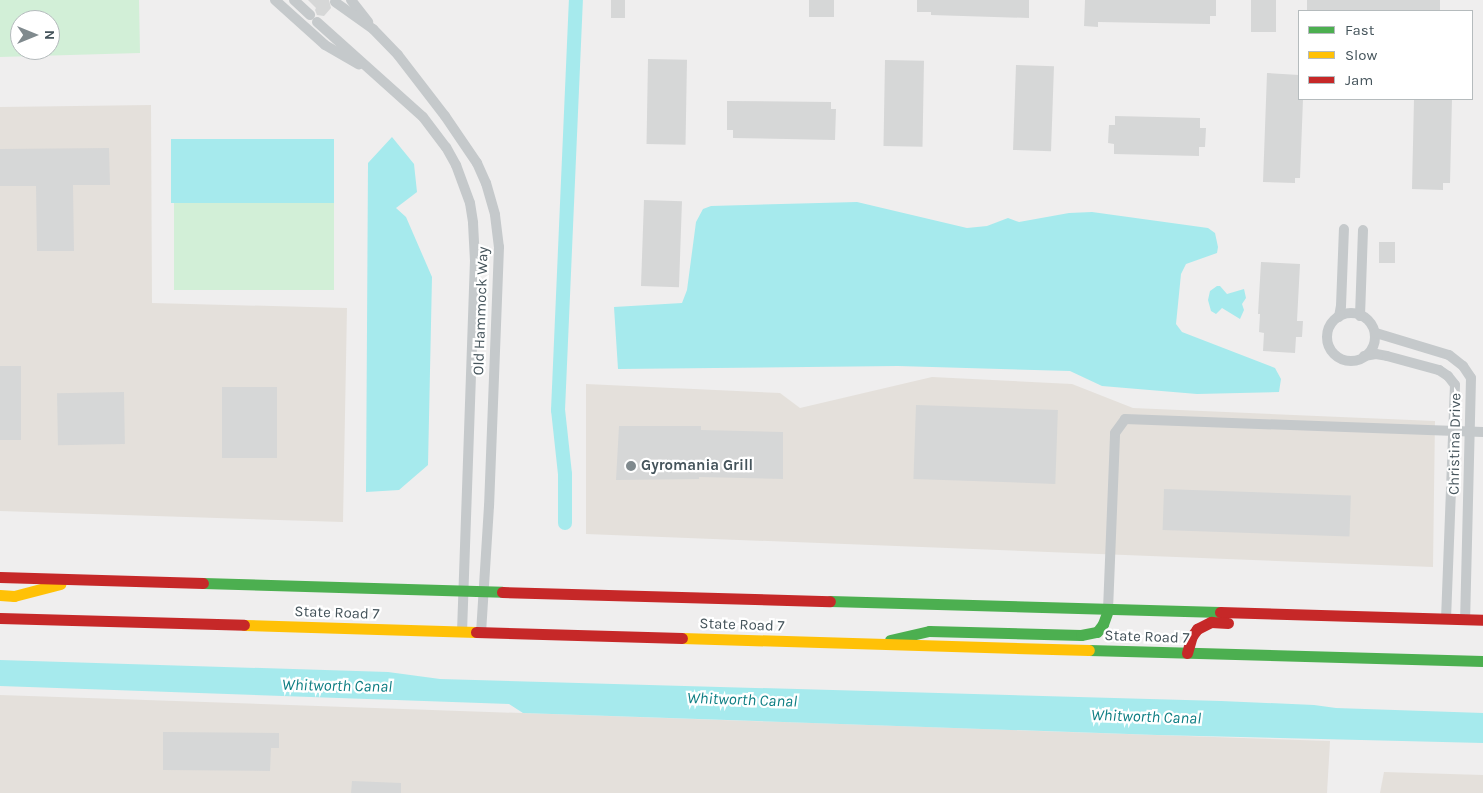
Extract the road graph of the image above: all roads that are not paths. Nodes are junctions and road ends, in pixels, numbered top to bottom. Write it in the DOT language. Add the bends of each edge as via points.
graph roads {
  1 [pos="275,0"];
  2 [pos="294,0"];
  3 [pos="351,0"];
  4 [pos="335,2"];
  5 [pos="373,29"];
  6 [pos="382,80"];
  7 [pos="1344,228"];
  8 [pos="1363,230"];
  9 [pos="1360,316"];
  10 [pos="1339,317"];
  11 [pos="1376,333"];
  12 [pos="1364,356"];
  13 [pos="1452,431"];
  14 [pos="1471,432"];
  15 [pos="1483,432"];
  16 [pos="0,577"];
  17 [pos="71,580"];
  18 [pos="463,592"];
  19 [pos="484,593"];
  20 [pos="0,595"];
  21 [pos="1108,610"];
  22 [pos="1292,615"];
  23 [pos="0,618"];
  24 [pos="1446,619"];
  25 [pos="1464,620"];
  26 [pos="1483,620"];
  27 [pos="462,632"];
  28 [pos="481,633"];
  29 [pos="879,644"];
  30 [pos="1187,653"];
  31 [pos="1483,661"];
  1 -- 6 [label="street, Old Hammock Way" via="325,45"];
  2 -- 6 [label="street, Old Hammock Way"];
  3 -- 5 [label="street, Old Hammock Way"];
  4 -- 5 [label="street, Old Hammock Way"];
  5 -- 19 [label="street, Old Hammock Way" via="398,55 466,144 486,183 495,215 499,247"];
  6 -- 18 [label="street, Old Hammock Way" via="418,111 446,147 463,181 473,223 475,260"];
  7 -- 10 [label="street"];
  8 -- 9 [label="street"];
  9 -- 10 [label="street" via="1349,314"];
  9 -- 11 [label="street" via="1368,320"];
  10 -- 12 [label="street" via="1330,324 1326,333 1327,344 1342,358"];
  11 -- 12 [label="street" via="1371,350"];
  11 -- 14 [label="street, Christina Drive" via="1449,355 1463,366 1471,378"];
  12 -- 13 [label="street, Christina Drive" via="1387,356 1439,370 1448,376 1455,385"];
  13 -- 14 [label="street"];
  13 -- 21 [label="street" via="1125,419 1115,433"];
  13 -- 24 [label="street, Christina Drive"];
  14 -- 15 [label="street"];
  14 -- 25 [label="street, Christina Drive"];
  16 -- 17 [label="main road, State Road 7"];
  17 -- 18 [label="main road, State Road 7"];
  17 -- 20 [label="main road" via="14,596"];
  18 -- 19 [label="main road, State Road 7"];
  18 -- 27 [label="street, Old Hammock Way"];
  19 -- 21 [label="main road, State Road 7"];
  19 -- 28 [label="street, Old Hammock Way"];
  21 -- 22 [label="main road, State Road 7"];
  21 -- 29 [label="main road" via="1097,632 1081,635 929,631 899,636"];
  22 -- 24 [label="main road, State Road 7"];
  22 -- 30 [label="main road" via="1254,623 1211,622 1197,629"];
  23 -- 27 [label="main road, State Road 7"];
  24 -- 25 [label="main road, State Road 7"];
  25 -- 26 [label="main road, State Road 7"];
  27 -- 28 [label="main road, State Road 7"];
  28 -- 29 [label="main road, State Road 7"];
  29 -- 30 [label="main road, State Road 7"];
  30 -- 31 [label="main road, State Road 7"];
}
